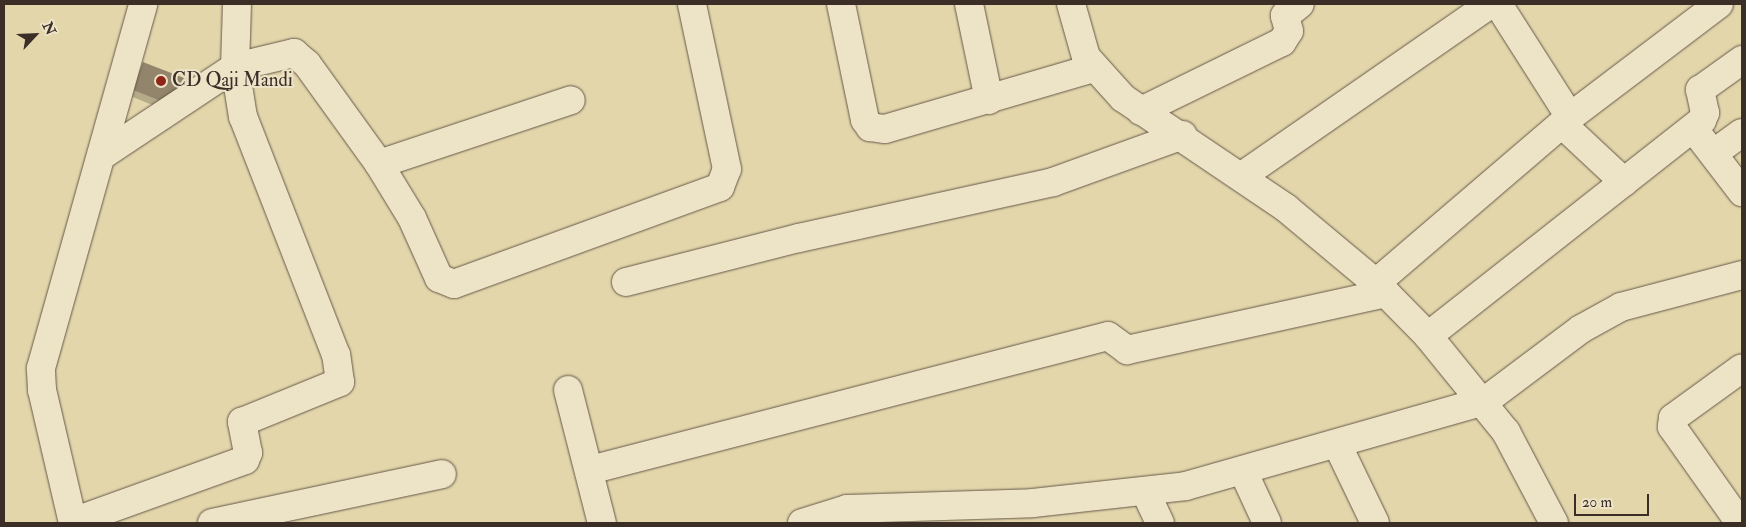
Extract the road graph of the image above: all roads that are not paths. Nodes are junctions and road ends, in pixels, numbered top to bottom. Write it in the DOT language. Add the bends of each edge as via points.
graph roads {
  1 [pos="143,4"];
  2 [pos="238,4"];
  3 [pos="692,4"];
  4 [pos="841,4"];
  5 [pos="969,4"];
  6 [pos="1071,4"];
  7 [pos="1300,4"];
  8 [pos="1490,4"];
  9 [pos="1498,4"];
  10 [pos="1719,4"];
  11 [pos="1742,60"];
  12 [pos="236,67"];
  13 [pos="1093,68"];
  14 [pos="571,100"];
  15 [pos="989,100"];
  16 [pos="1140,111"];
  17 [pos="1566,120"];
  18 [pos="1693,128"];
  19 [pos="1742,133"];
  20 [pos="1183,135"];
  21 [pos="1714,153"];
  22 [pos="100,156"];
  23 [pos="378,164"];
  24 [pos="1242,176"];
  25 [pos="1624,182"];
  26 [pos="1742,192"];
  27 [pos="1742,275"];
  28 [pos="626,282"];
  29 [pos="1381,288"];
  30 [pos="1428,336"];
  31 [pos="1742,368"];
  32 [pos="568,390"];
  33 [pos="1485,401"];
  34 [pos="1338,446"];
  35 [pos="590,470"];
  36 [pos="1243,471"];
  37 [pos="442,474"];
  38 [pos="1146,493"];
  39 [pos="1038,513"];
  40 [pos="936,514"];
  41 [pos="849,516"];
  42 [pos="73,523"];
  43 [pos="212,523"];
  44 [pos="602,523"];
  45 [pos="802,523"];
  46 [pos="1160,523"];
  47 [pos="1267,523"];
  48 [pos="1375,523"];
  49 [pos="1554,523"];
  50 [pos="1740,523"];
  1 -- 22 [label="street"];
  2 -- 12 [label="street"];
  3 -- 23 [label="street" via="727,169 720,187 448,284 439,278 412,218"];
  4 -- 15 [label="street" via="865,120 870,127 885,129"];
  5 -- 15 [label="street"];
  6 -- 13 [label="street" via="1077,32"];
  7 -- 16 [label="street" via="1286,16 1289,32 1282,42"];
  8 -- 24 [label="street"];
  9 -- 17 [label="street"];
  10 -- 17 [label="street"];
  11 -- 18 [label="street" via="1700,90 1706,113"];
  12 -- 22 [label="street"];
  12 -- 23 [label="street" via="286,52 299,56"];
  12 -- 42 [label="street" via="252,144 336,355 340,382 242,422 248,453 245,460"];
  13 -- 15 [label="street"];
  13 -- 16 [label="street"];
  14 -- 23 [label="street"];
  16 -- 20 [label="street"];
  17 -- 25 [label="street"];
  17 -- 29 [label="street"];
  18 -- 21 [label="street"];
  18 -- 25 [label="street"];
  19 -- 21 [label="street"];
  20 -- 24 [label="street"];
  20 -- 28 [label="street" via="1054,182 799,238"];
  21 -- 26 [label="street"];
  22 -- 42 [label="street" via="41,368 42,390"];
  24 -- 29 [label="street"];
  25 -- 30 [label="street"];
  27 -- 33 [label="street" via="1621,307 1580,329"];
  29 -- 30 [label="street"];
  29 -- 35 [label="street" via="1127,350 1108,336"];
  30 -- 33 [label="street"];
  31 -- 50 [label="street" via="1673,418 1672,427"];
  32 -- 35 [label="street"];
  33 -- 34 [label="street"];
  33 -- 49 [label="street" via="1525,462"];
  34 -- 36 [label="street"];
  34 -- 48 [label="street"];
  35 -- 44 [label="street"];
  36 -- 38 [label="street"];
  36 -- 47 [label="street"];
  37 -- 43 [label="street"];
  38 -- 39 [label="street"];
  38 -- 46 [label="street"];
  39 -- 40 [label="street"];
  40 -- 41 [label="street"];
  41 -- 45 [label="street"];
}
